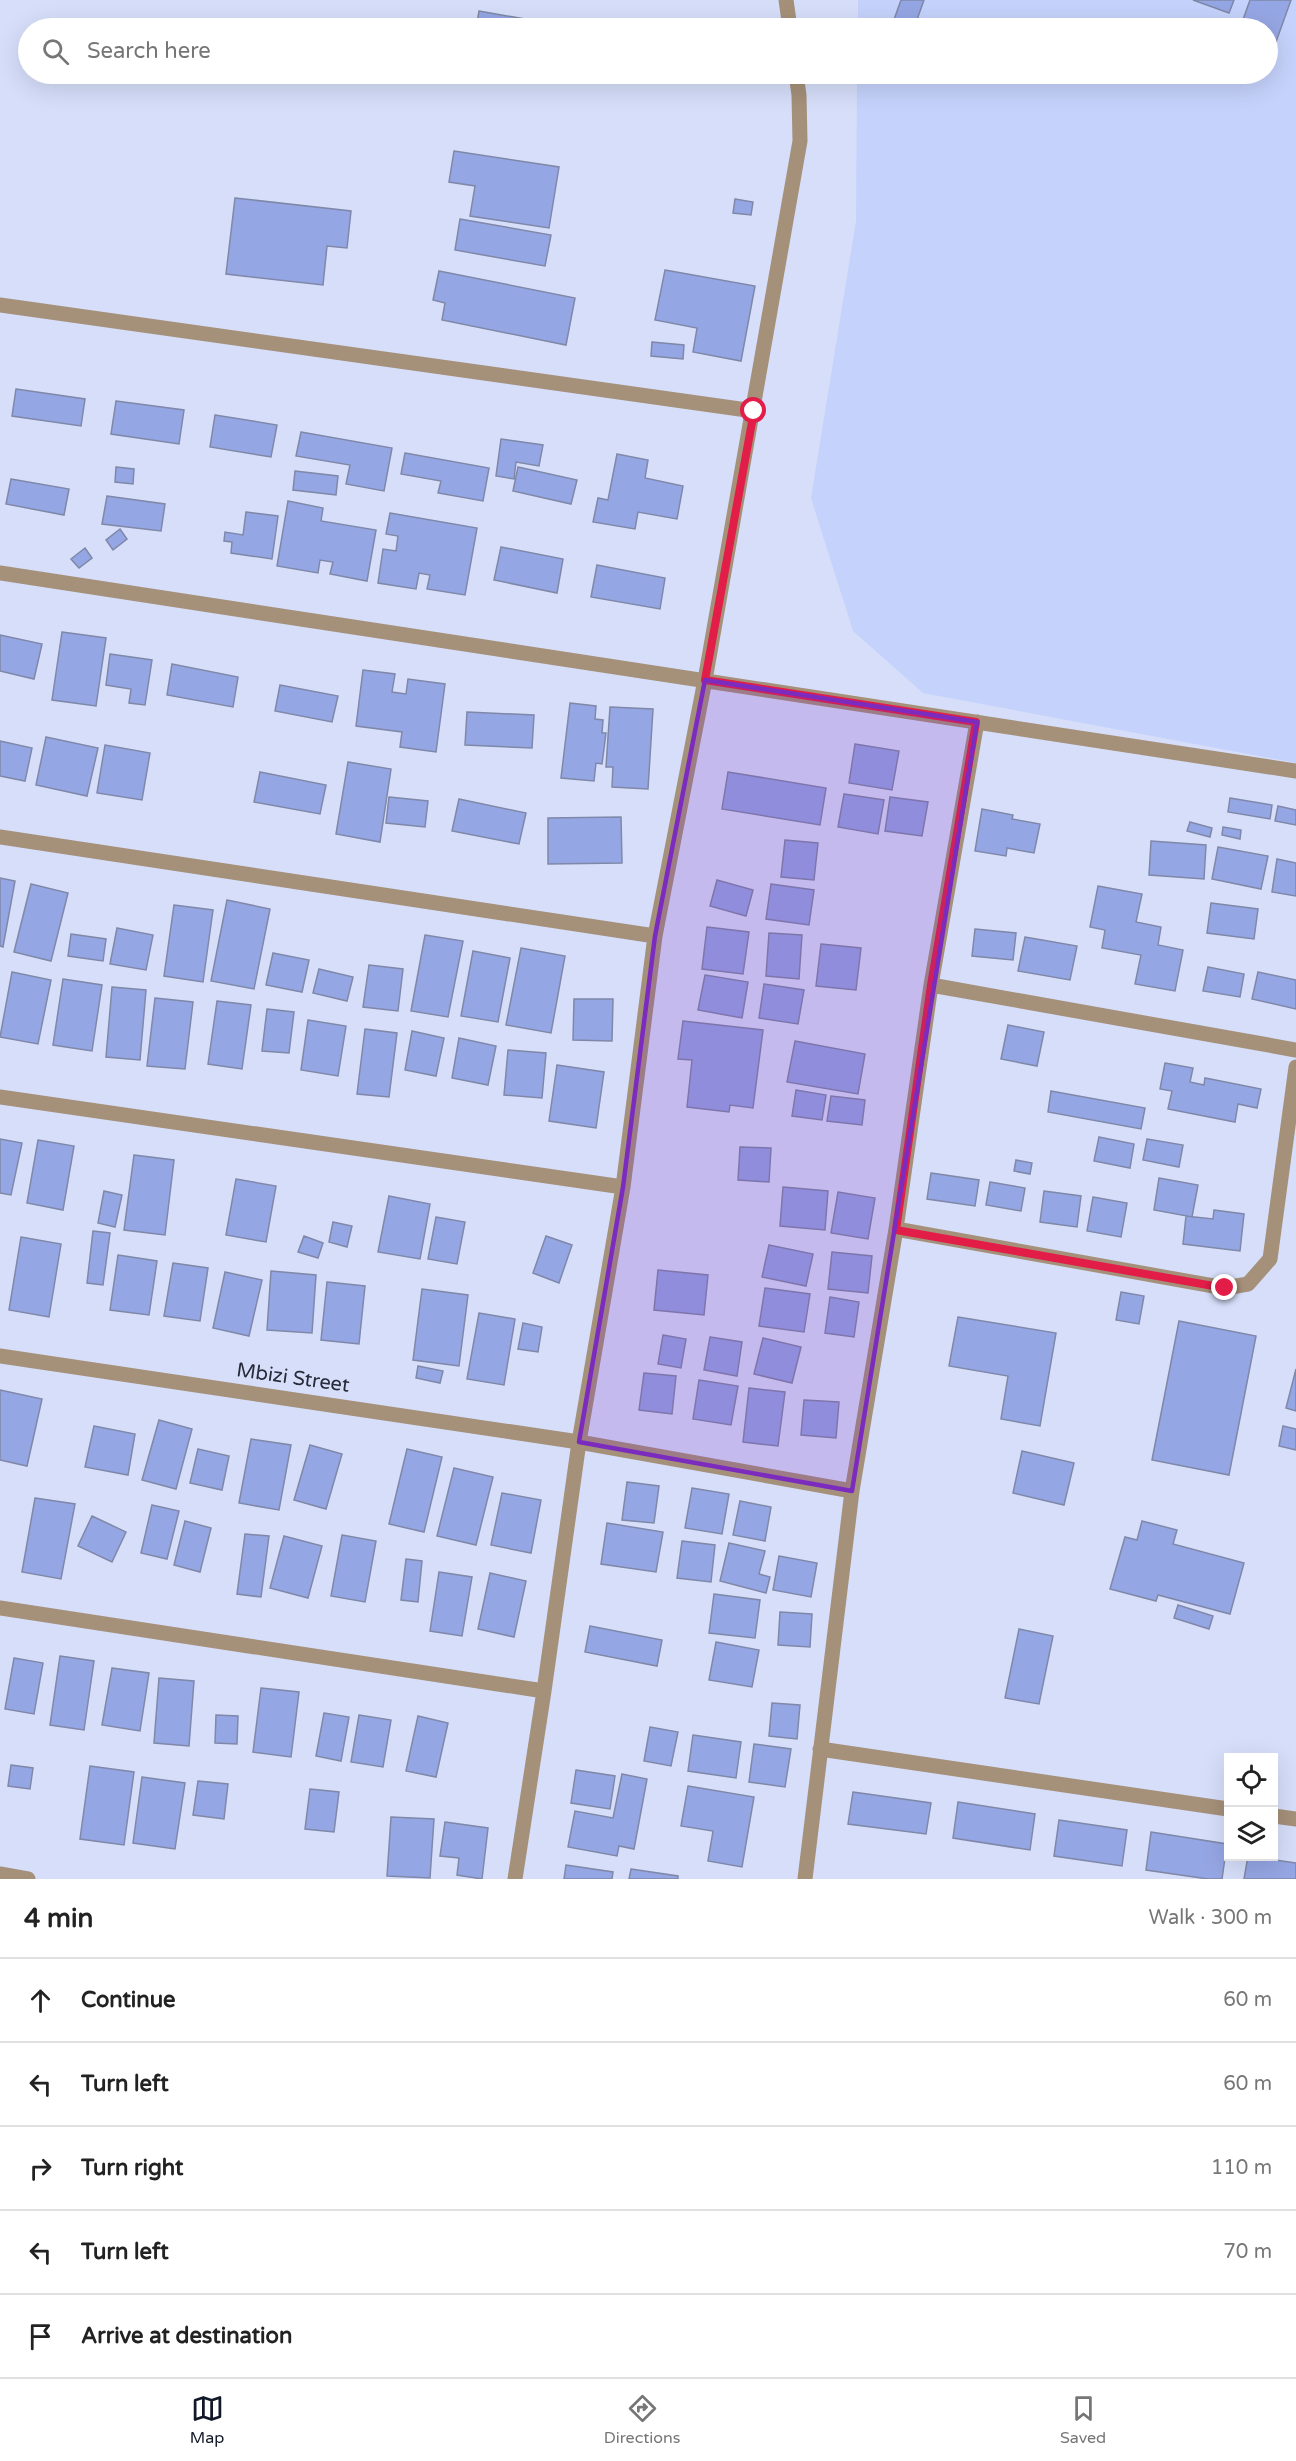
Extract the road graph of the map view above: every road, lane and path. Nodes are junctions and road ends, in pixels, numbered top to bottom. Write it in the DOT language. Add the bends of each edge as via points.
graph roads {
  1 [pos="786,0"];
  2 [pos="789,18"];
  3 [pos="798,84"];
  4 [pos="0,304"];
  5 [pos="754,411"];
  6 [pos="0,573"];
  7 [pos="705,680"];
  8 [pos="976,722"];
  9 [pos="1296,771"];
  10 [pos="0,837"];
  11 [pos="655,936"];
  12 [pos="931,985"];
  13 [pos="1296,1050"];
  14 [pos="1296,1067"];
  15 [pos="0,1097"];
  16 [pos="623,1187"];
  17 [pos="896,1230"];
  18 [pos="0,1356"];
  19 [pos="579,1442"];
  20 [pos="852,1491"];
  21 [pos="0,1608"];
  22 [pos="544,1691"];
  23 [pos="820,1749"];
  24 [pos="1224,1808"];
  25 [pos="1278,1817"];
  26 [pos="1296,1819"];
  27 [pos="0,1874"];
  28 [pos="28,1879"];
  29 [pos="515,1879"];
  30 [pos="805,1879"];
  1 -- 2 [label="street"];
  3 -- 5 [label="street" via="800,141"];
  4 -- 5 [label="street"];
  5 -- 7 [label="street"];
  6 -- 7 [label="street"];
  7 -- 8 [label="street"];
  7 -- 11 [label="street"];
  8 -- 9 [label="street"];
  8 -- 12 [label="street"];
  10 -- 11 [label="street"];
  11 -- 16 [label="street"];
  12 -- 13 [label="street"];
  12 -- 17 [label="street"];
  14 -- 17 [label="street" via="1270,1259 1248,1284 1225,1288"];
  15 -- 16 [label="street"];
  16 -- 19 [label="street"];
  17 -- 20 [label="street"];
  18 -- 19 [label="street, Mbizi Street"];
  19 -- 20 [label="street, Mbizi Street"];
  19 -- 22 [label="street"];
  20 -- 23 [label="street"];
  21 -- 22 [label="street"];
  22 -- 29 [label="street"];
  23 -- 24 [label="street"];
  23 -- 30 [label="street"];
  25 -- 26 [label="street"];
  27 -- 28 [label="street"];
}
